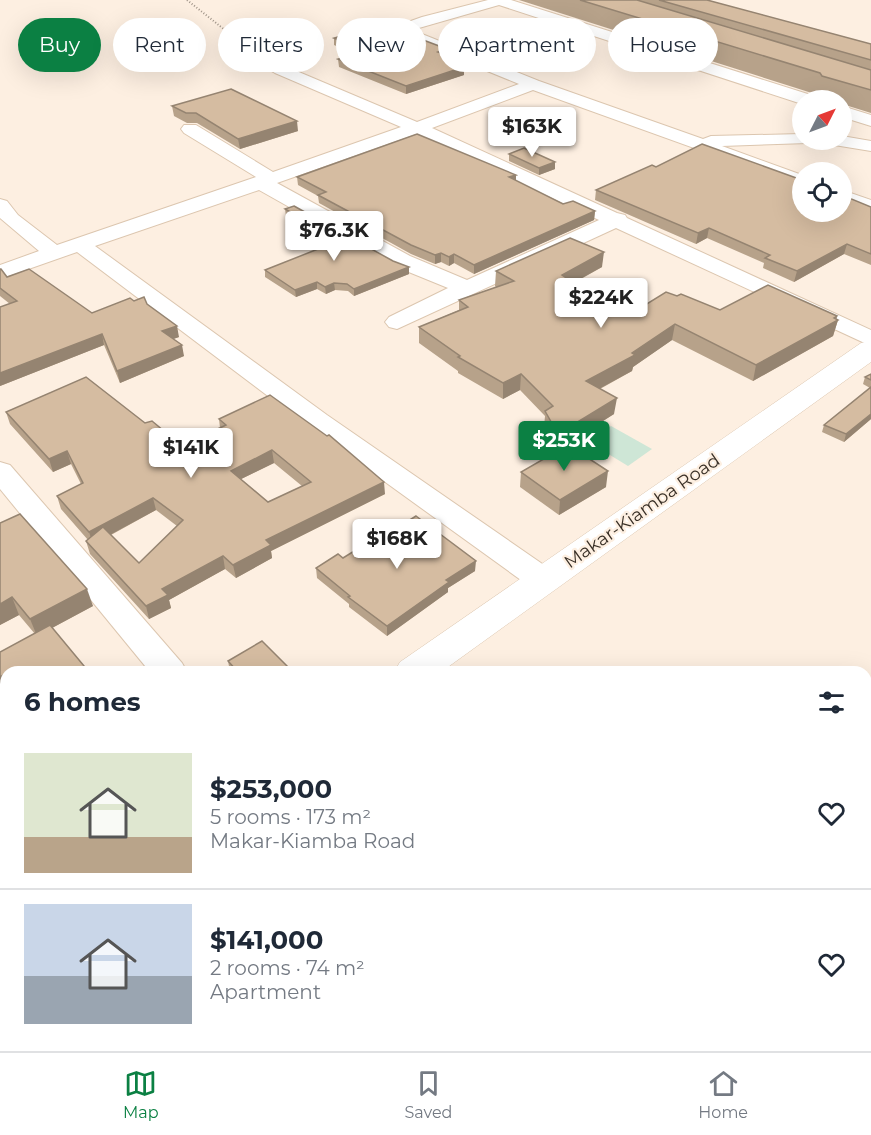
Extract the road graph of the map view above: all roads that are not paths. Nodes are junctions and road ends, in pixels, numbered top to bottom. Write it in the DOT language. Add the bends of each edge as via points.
graph roads {
  1 [pos="286,72"];
  2 [pos="533,84"];
  3 [pos="792,95"];
  4 [pos="852,114"];
  5 [pos="871,121"];
  6 [pos="190,129"];
  7 [pos="420,129"];
  8 [pos="792,138"];
  9 [pos="687,140"];
  10 [pos="852,143"];
  11 [pos="871,146"];
  12 [pos="792,178"];
  13 [pos="265,180"];
  14 [pos="852,200"];
  15 [pos="0,206"];
  16 [pos="871,207"];
  17 [pos="618,219"];
  18 [pos="80,244"];
  19 [pos="54,253"];
  20 [pos="0,272"];
  21 [pos="467,288"];
  22 [pos="397,322"];
  23 [pos="871,339"];
  24 [pos="871,349"];
  25 [pos="0,471"];
  26 [pos="543,580"];
  27 [pos="165,666"];
  28 [pos="421,666"];
  1 -- 7 [label="street"];
  2 -- 3 [label="street" via="399,30 500,1"];
  2 -- 7 [label="street"];
  2 -- 9 [label="street"];
  4 -- 5 [label="street"];
  6 -- 13 [label="street"];
  7 -- 13 [label="street"];
  7 -- 17 [label="street"];
  8 -- 9 [label="street"];
  9 -- 12 [label="street"];
  10 -- 11 [label="street"];
  13 -- 18 [label="street"];
  13 -- 21 [label="street" via="402,261"];
  14 -- 16 [label="street"];
  15 -- 19 [label="street"];
  17 -- 21 [label="street"];
  17 -- 23 [label="street"];
  18 -- 19 [label="street"];
  18 -- 26 [label="street" via="318,421"];
  19 -- 20 [label="street"];
  21 -- 22 [label="street"];
  24 -- 26 [label="main road, Makar-Kiamba Road"];
  25 -- 27 [label="street"];
  26 -- 28 [label="main road, Makar-Kiamba Road"];
}
